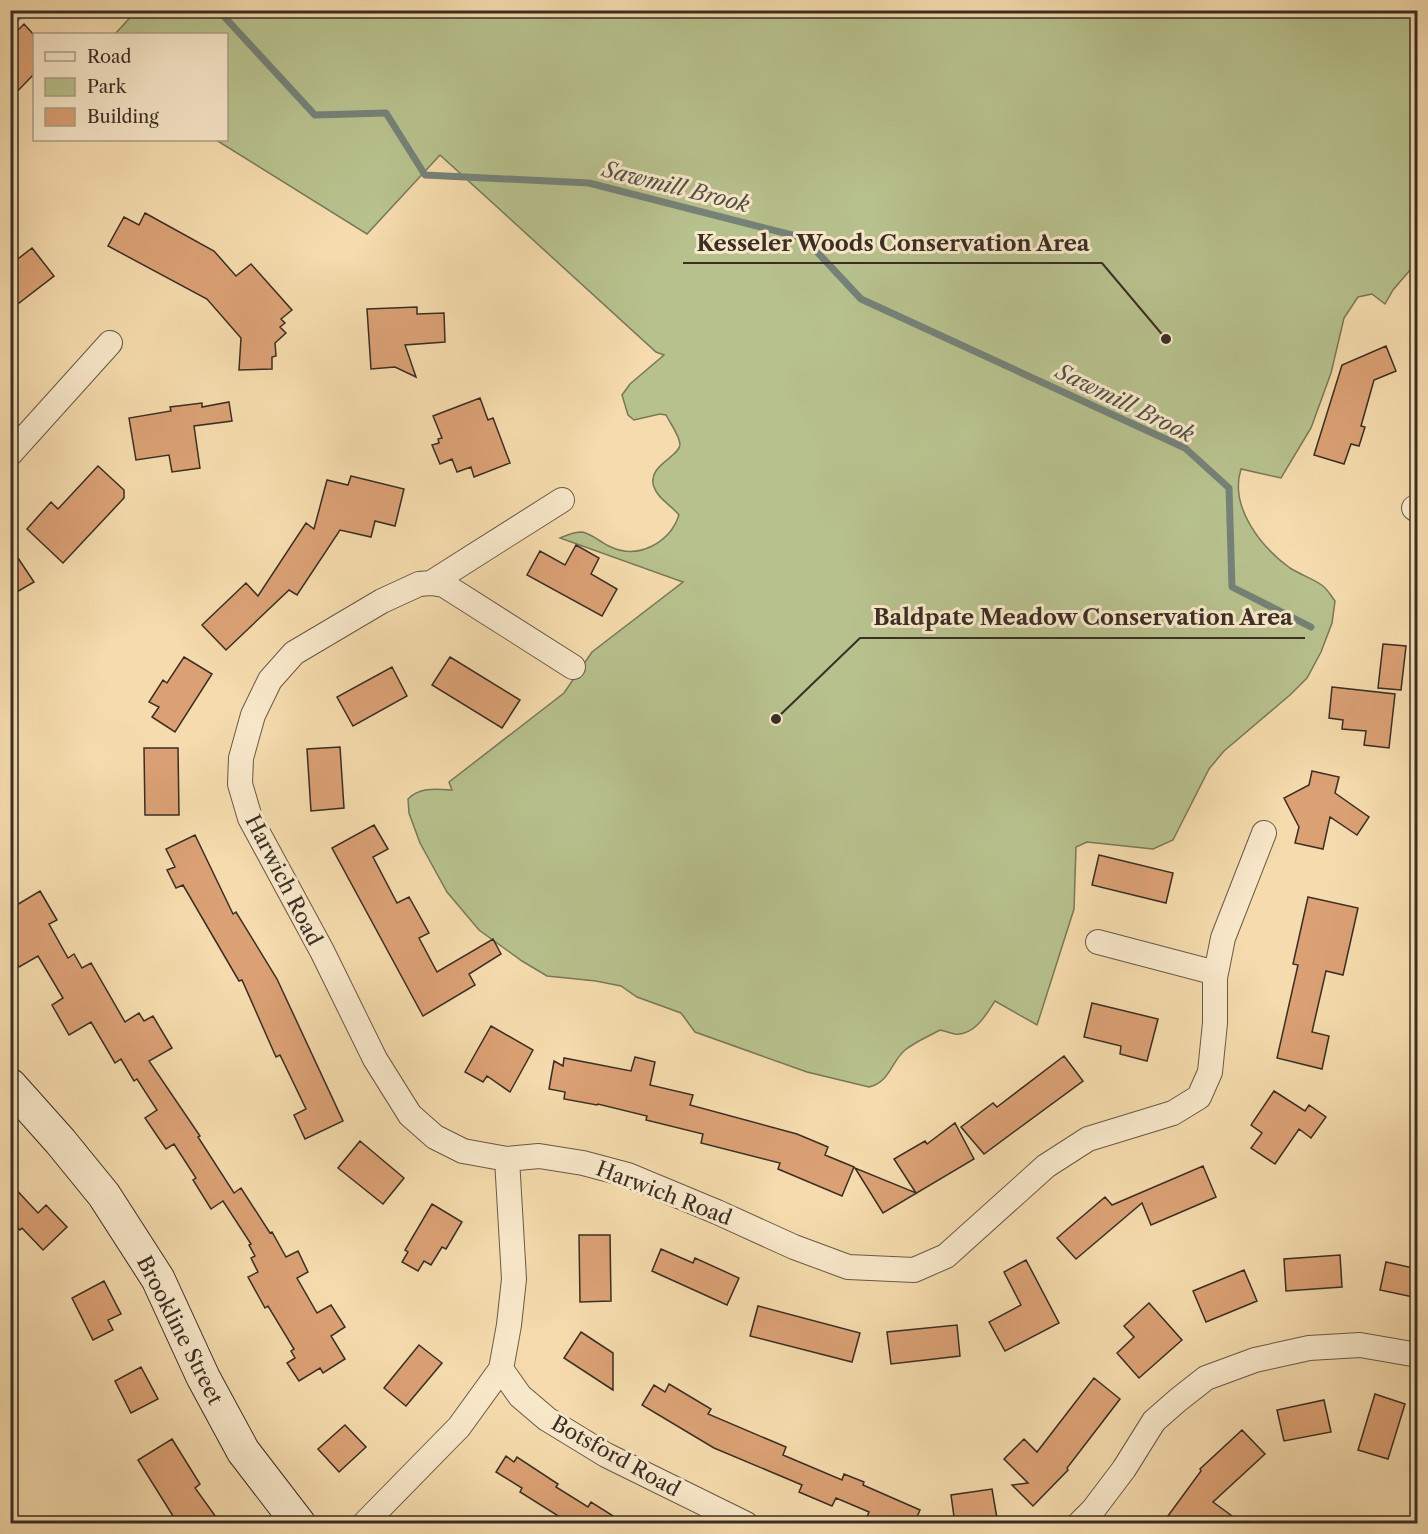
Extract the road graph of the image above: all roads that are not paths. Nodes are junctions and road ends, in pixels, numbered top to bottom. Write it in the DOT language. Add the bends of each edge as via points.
graph roads {
  1 [pos="110,343"];
  2 [pos="10,454"];
  3 [pos="562,500"];
  4 [pos="431,583"];
  5 [pos="573,667"];
  6 [pos="1264,833"];
  7 [pos="1098,942"];
  8 [pos="1216,973"];
  9 [pos="10,1085"];
  10 [pos="507,1159"];
  11 [pos="1418,1355"];
  12 [pos="501,1369"];
  13 [pos="299,1524"];
  14 [pos="364,1524"];
  15 [pos="746,1524"];
  16 [pos="1079,1524"];
  1 -- 2 [label="street"];
  3 -- 4 [label="street, Harwich Road"];
  4 -- 5 [label="street" via="444,585"];
  4 -- 10 [label="street, Harwich Road" via="419,584 382,601 294,653 270,680 253,715 241,758 240,784 265,849 322,951 375,1059 410,1115 435,1137 463,1150"];
  6 -- 8 [label="street, Harwich Road" via="1223,938"];
  7 -- 8 [label="street"];
  8 -- 10 [label="street, Harwich Road" via="1210,1072 1199,1097 1173,1113 1088,1139 1046,1166 946,1256 914,1270 848,1267 628,1175 584,1163 539,1156"];
  9 -- 13 [label="main road, Brookline Street" via="104,1195 158,1279 202,1377 243,1451"];
  10 -- 12 [label="street" via="514,1279"];
  11 -- 16 [label="street" via="1360,1345 1310,1348 1255,1360 1206,1378 1154,1421 1124,1469"];
  12 -- 14 [label="street" via="459,1427"];
  12 -- 15 [label="street, Botsford Road" via="520,1396 547,1419 606,1455"];
}
